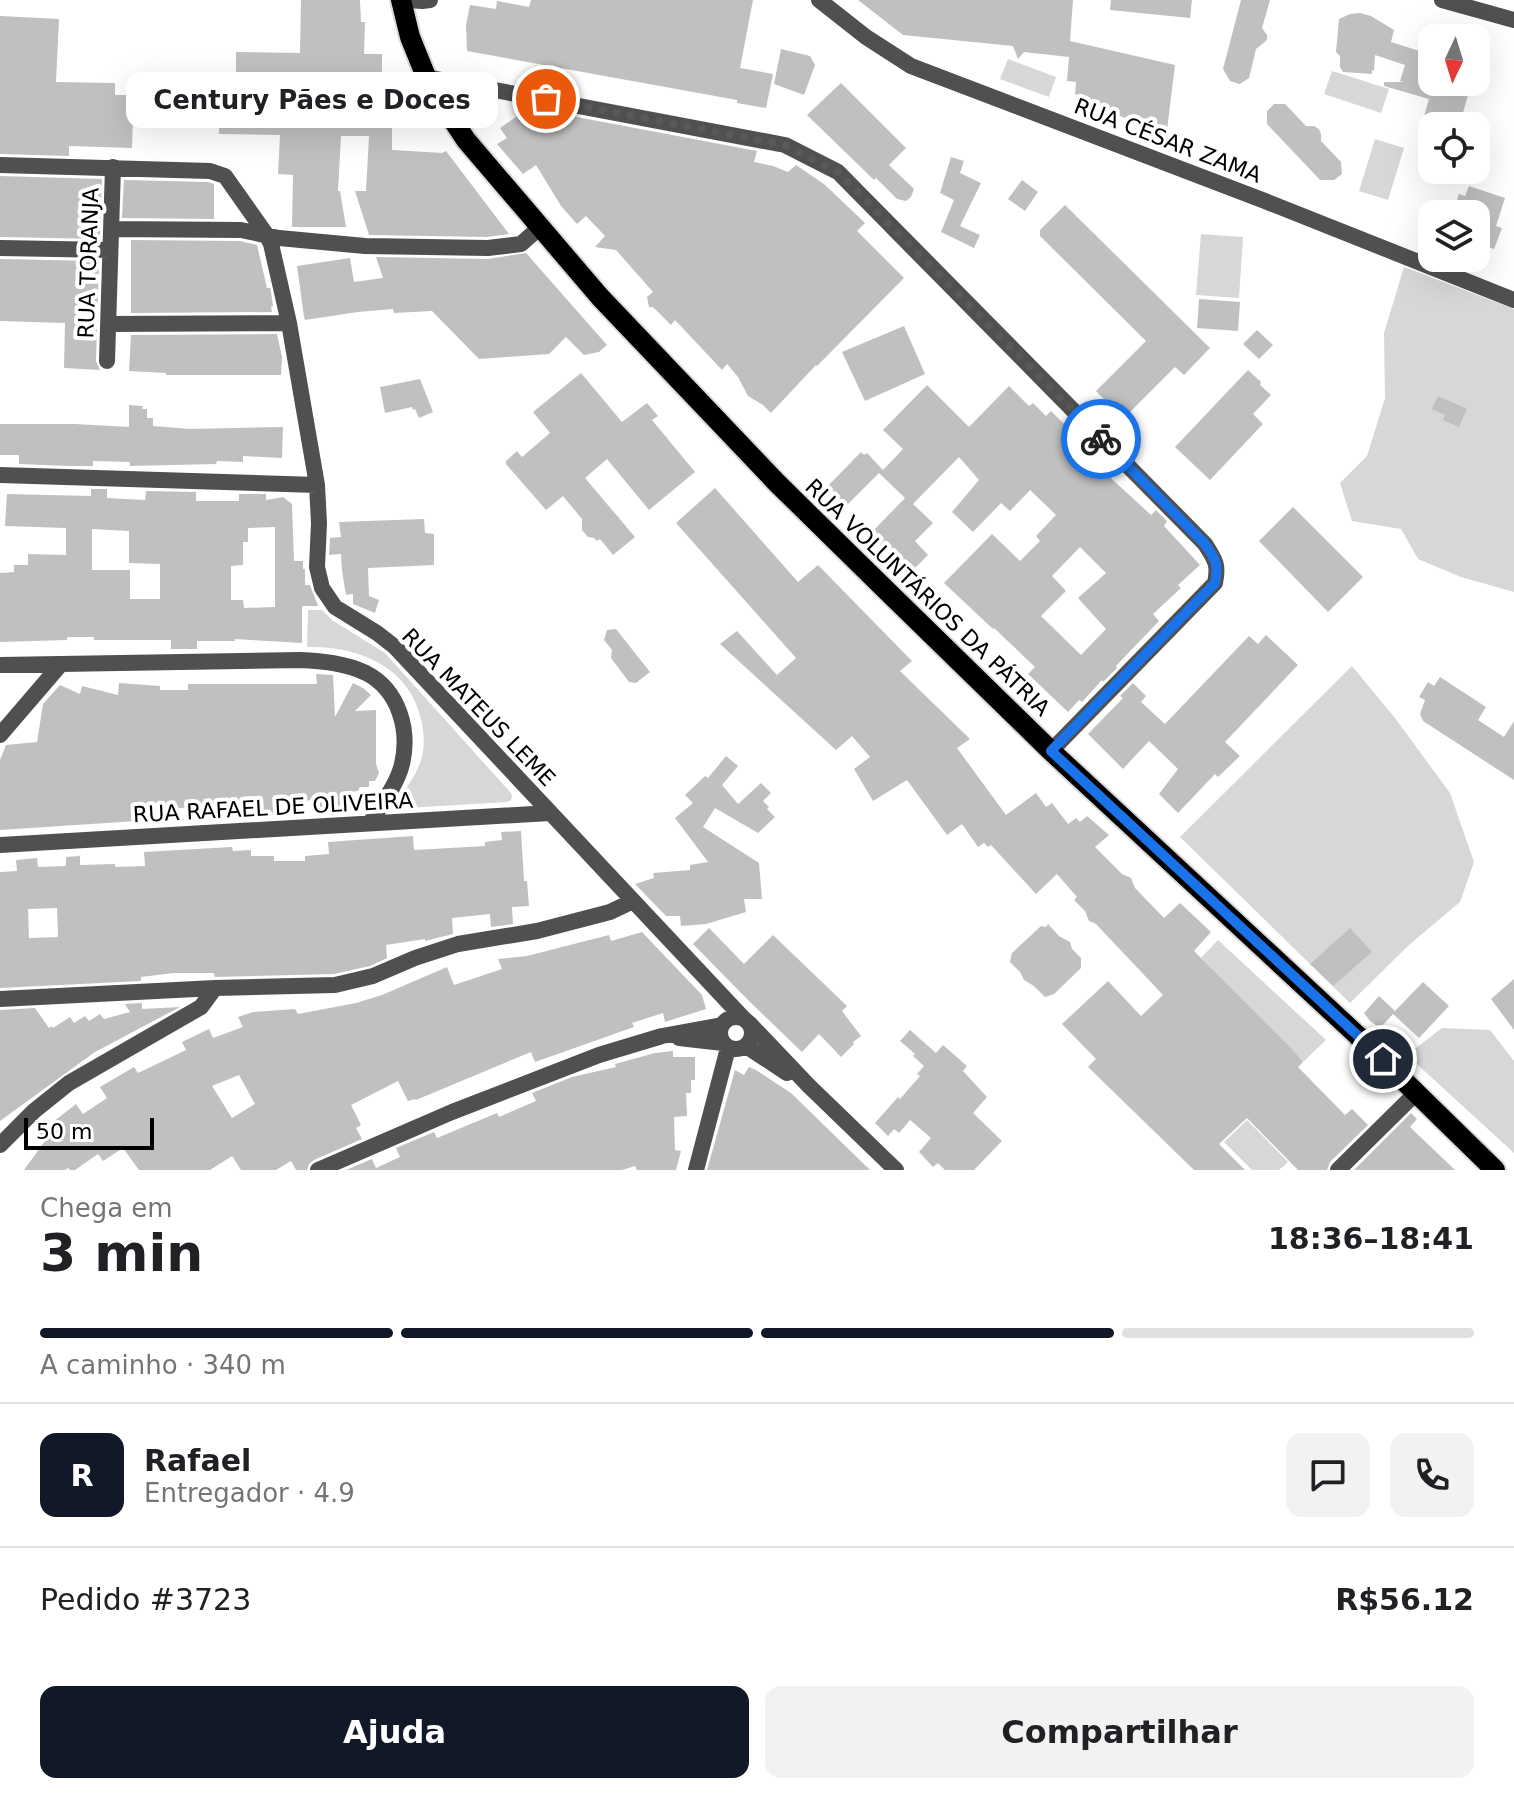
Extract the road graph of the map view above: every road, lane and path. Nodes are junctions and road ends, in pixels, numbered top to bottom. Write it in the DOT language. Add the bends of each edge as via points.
graph roads {
  1 [pos="401,0"];
  2 [pos="409,0"];
  3 [pos="430,0"];
  4 [pos="819,0"];
  5 [pos="1442,0"];
  6 [pos="1514,20"];
  7 [pos="426,77"];
  8 [pos="0,165"];
  9 [pos="113,167"];
  10 [pos="540,227"];
  11 [pos="111,229"];
  12 [pos="266,234"];
  13 [pos="0,248"];
  14 [pos="110,250"];
  15 [pos="1514,300"];
  16 [pos="289,323"];
  17 [pos="108,324"];
  18 [pos="107,361"];
  19 [pos="0,475"];
  20 [pos="317,485"];
  21 [pos="61,664"];
  22 [pos="0,665"];
  23 [pos="0,735"];
  24 [pos="1051,751"];
  25 [pos="550,813"];
  26 [pos="370,823"];
  27 [pos="0,845"];
  28 [pos="633,901"];
  29 [pos="708,982"];
  30 [pos="215,988"];
  31 [pos="0,999"];
  32 [pos="746,1021"];
  33 [pos="724,1023"];
  34 [pos="662,1036"];
  35 [pos="725,1046"];
  36 [pos="746,1046"];
  37 [pos="809,1086"];
  38 [pos="1417,1092"];
  39 [pos="0,1145"];
  40 [pos="321,1169"];
  41 [pos="696,1170"];
  42 [pos="896,1170"];
  43 [pos="1338,1170"];
  44 [pos="1495,1170"];
  1 -- 7 [label="main road, RUA VOLUNTÁRIOS DA PÁTRIA"];
  2 -- 3 [label="street"];
  4 -- 15 [label="street, RUA CÉSAR ZAMA" via="911,66"];
  5 -- 6 [label="street"];
  7 -- 10 [label="main road, RUA VOLUNTÁRIOS DA PÁTRIA" via="466,140"];
  7 -- 24 [label="street" via="785,145 838,172 1205,544 1218,570 1215,583"];
  8 -- 9 [label="street"];
  9 -- 11 [label="street, RUA TORANJA"];
  9 -- 12 [label="street, RUA MATEUS LEME" via="225,176"];
  10 -- 12 [label="street" via="521,244 488,248 365,246"];
  10 -- 24 [label="main road, RUA VOLUNTÁRIOS DA PÁTRIA" via="777,483"];
  11 -- 12 [label="street"];
  11 -- 14 [label="street, RUA TORANJA"];
  12 -- 16 [label="street, RUA MATEUS LEME"];
  13 -- 14 [label="street"];
  14 -- 17 [label="street, RUA TORANJA"];
  16 -- 17 [label="street"];
  16 -- 20 [label="street, RUA MATEUS LEME"];
  17 -- 18 [label="street, RUA TORANJA"];
  19 -- 20 [label="street"];
  20 -- 25 [label="street, RUA MATEUS LEME" via="317,567 322,588 335,607 395,647"];
  21 -- 22 [label="street"];
  21 -- 23 [label="street"];
  21 -- 26 [label="street" via="300,660 332,662 367,674 388,691 401,713 405,736 402,765"];
  24 -- 38 [label="main road, RUA VOLUNTÁRIOS DA PÁTRIA"];
  25 -- 26 [label="street, RUA RAFAEL DE OLIVEIRA"];
  25 -- 28 [label="street, RUA MATEUS LEME"];
  26 -- 27 [label="street, RUA RAFAEL DE OLIVEIRA"];
  28 -- 29 [label="street, RUA MATEUS LEME"];
  28 -- 30 [label="street" via="537,931 458,944 335,985"];
  29 -- 32 [label="street, RUA MATEUS LEME"];
  29 -- 33 [label="street, RUA MATEUS LEME"];
  30 -- 31 [label="street"];
  30 -- 39 [label="street" via="201,1007 69,1083"];
  32 -- 33 [label="street" via="738,1017"];
  32 -- 36 [label="street" via="752,1036"];
  32 -- 37 [label="street, RUA MATEUS LEME"];
  33 -- 34 [label="street"];
  33 -- 35 [label="street" via="720,1038"];
  34 -- 35 [label="street"];
  34 -- 40 [label="street" via="524,1083"];
  35 -- 36 [label="street"];
  35 -- 41 [label="street"];
  36 -- 37 [label="street, RUA MATEUS LEME"];
  37 -- 42 [label="street, RUA MATEUS LEME"];
  38 -- 43 [label="street"];
  38 -- 44 [label="main road, RUA VOLUNTÁRIOS DA PÁTRIA"];
}
